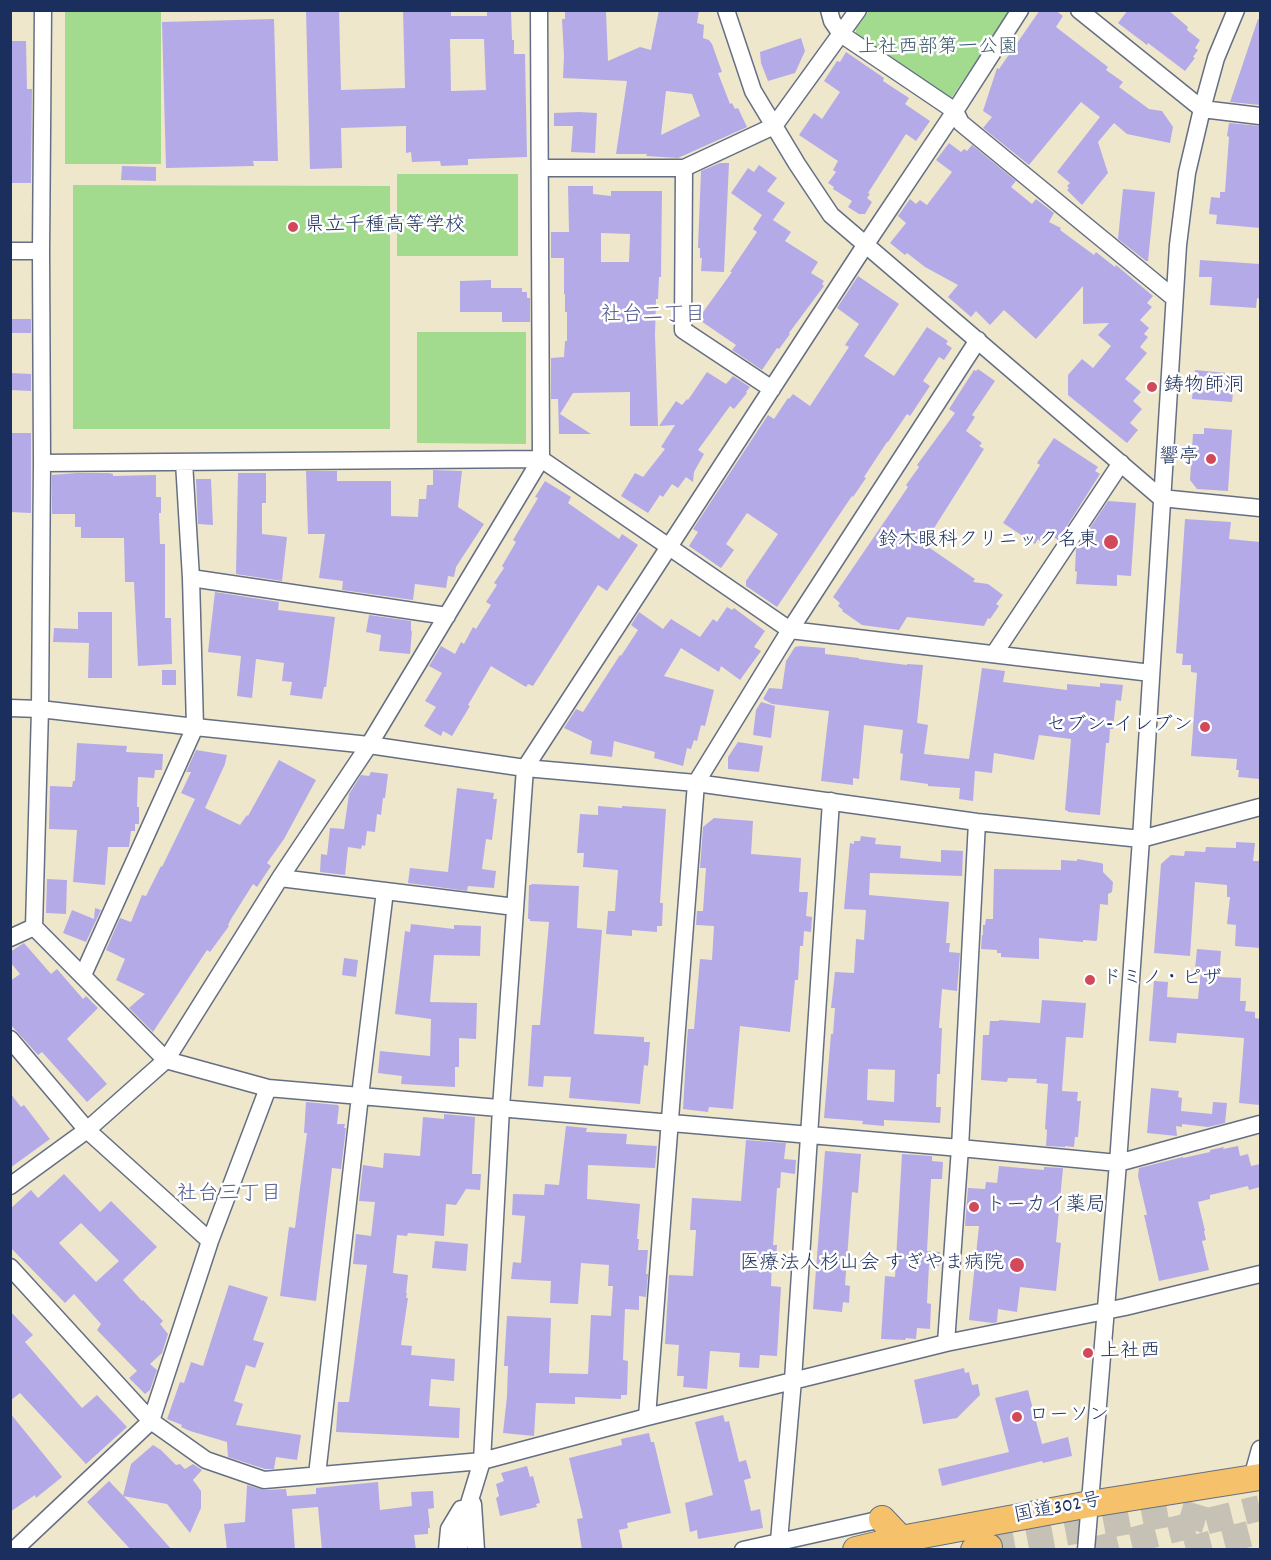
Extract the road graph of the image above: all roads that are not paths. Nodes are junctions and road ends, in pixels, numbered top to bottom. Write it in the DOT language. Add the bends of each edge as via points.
graph roads {
  1 [pos="43,10"];
  2 [pos="539,10"];
  3 [pos="726,10"];
  4 [pos="829,10"];
  5 [pos="858,10"];
  6 [pos="1020,10"];
  7 [pos="1078,10"];
  8 [pos="1236,10"];
  9 [pos="841,34"];
  10 [pos="1202,109"];
  11 [pos="955,111"];
  12 [pos="1260,116"];
  13 [pos="774,126"];
  14 [pos="540,168"];
  15 [pos="684,168"];
  16 [pos="866,244"];
  17 [pos="10,250"];
  18 [pos="41,251"];
  19 [pos="1174,298"];
  20 [pos="978,340"];
  21 [pos="772,389"];
  22 [pos="541,459"];
  23 [pos="184,462"];
  24 [pos="42,463"];
  25 [pos="1121,463"];
  26 [pos="1161,498"];
  27 [pos="1260,508"];
  28 [pos="669,547"];
  29 [pos="191,578"];
  30 [pos="447,616"];
  31 [pos="790,630"];
  32 [pos="994,654"];
  33 [pos="1151,673"];
  34 [pos="10,708"];
  35 [pos="40,709"];
  36 [pos="195,727"];
  37 [pos="369,745"];
  38 [pos="525,768"];
  39 [pos="696,783"];
  40 [pos="831,801"];
  41 [pos="1260,807"];
  42 [pos="977,822"];
  43 [pos="1141,839"];
  44 [pos="280,878"];
  45 [pos="386,891"];
  46 [pos="515,907"];
  47 [pos="34,927"];
  48 [pos="10,938"];
  49 [pos="83,975"];
  50 [pos="10,1039"];
  51 [pos="166,1060"];
  52 [pos="268,1088"];
  53 [pos="360,1096"];
  54 [pos="501,1108"];
  55 [pos="670,1123"];
  56 [pos="1260,1124"];
  57 [pos="87,1130"];
  58 [pos="810,1136"];
  59 [pos="960,1148"];
  60 [pos="1118,1163"];
  61 [pos="10,1186"];
  62 [pos="210,1241"];
  63 [pos="10,1267"];
  64 [pos="1260,1274"];
  65 [pos="1105,1310"];
  66 [pos="946,1342"];
  67 [pos="793,1380"];
  68 [pos="647,1417"];
  69 [pos="151,1421"];
  70 [pos="1260,1449"];
  71 [pos="482,1461"];
  72 [pos="317,1475"];
  73 [pos="1256,1478"];
  74 [pos="472,1488"];
  75 [pos="1090,1504"];
  76 [pos="882,1519"];
  77 [pos="902,1539"];
  78 [pos="779,1542"];
  79 [pos="14,1550"];
  80 [pos="447,1550"];
  81 [pos="459,1550"];
  82 [pos="476,1550"];
  83 [pos="743,1550"];
  84 [pos="856,1550"];
  85 [pos="1086,1550"];
  1 -- 18 [label="street"];
  2 -- 14 [label="street"];
  3 -- 13 [label="street" via="753,92"];
  4 -- 9 [label="street"];
  5 -- 9 [label="street"];
  6 -- 11 [label="street"];
  7 -- 10 [label="street"];
  8 -- 10 [label="street" via="1216,58"];
  9 -- 11 [label="street"];
  9 -- 13 [label="street"];
  10 -- 12 [label="street"];
  10 -- 19 [label="street" via="1187,173"];
  11 -- 16 [label="street"];
  11 -- 19 [label="street" via="961,123"];
  13 -- 15 [label="street"];
  13 -- 16 [label="street" via="831,215"];
  14 -- 15 [label="street"];
  14 -- 22 [label="street"];
  15 -- 21 [label="street" via="683,330"];
  16 -- 20 [label="street"];
  16 -- 21 [label="street"];
  17 -- 18 [label="street"];
  18 -- 24 [label="street"];
  19 -- 26 [label="street"];
  20 -- 25 [label="street"];
  20 -- 31 [label="street"];
  21 -- 28 [label="street"];
  22 -- 23 [label="street"];
  22 -- 28 [label="street"];
  22 -- 30 [label="street"];
  23 -- 24 [label="street"];
  23 -- 29 [label="street"];
  24 -- 35 [label="street"];
  25 -- 26 [label="street"];
  25 -- 32 [label="street"];
  26 -- 27 [label="street"];
  26 -- 33 [label="street"];
  28 -- 31 [label="street"];
  28 -- 38 [label="street"];
  29 -- 30 [label="street"];
  29 -- 36 [label="street"];
  30 -- 37 [label="street"];
  31 -- 32 [label="street"];
  31 -- 39 [label="street"];
  32 -- 33 [label="street"];
  33 -- 43 [label="street"];
  34 -- 35 [label="street"];
  35 -- 36 [label="street"];
  35 -- 47 [label="street"];
  36 -- 37 [label="street"];
  36 -- 49 [label="street"];
  37 -- 38 [label="street"];
  37 -- 44 [label="street"];
  38 -- 39 [label="street"];
  38 -- 46 [label="street"];
  39 -- 40 [label="street"];
  39 -- 55 [label="street"];
  40 -- 42 [label="street"];
  40 -- 58 [label="street"];
  41 -- 43 [label="street"];
  42 -- 43 [label="street"];
  42 -- 59 [label="street"];
  43 -- 60 [label="street"];
  44 -- 45 [label="street"];
  44 -- 51 [label="street"];
  45 -- 46 [label="street"];
  45 -- 53 [label="street"];
  46 -- 54 [label="street"];
  47 -- 48 [label="street"];
  47 -- 49 [label="street"];
  49 -- 51 [label="street"];
  50 -- 57 [label="street"];
  51 -- 52 [label="street"];
  51 -- 57 [label="street"];
  52 -- 53 [label="street"];
  52 -- 62 [label="street"];
  53 -- 54 [label="street"];
  53 -- 72 [label="street"];
  54 -- 55 [label="street"];
  54 -- 71 [label="street"];
  55 -- 58 [label="street"];
  55 -- 68 [label="street"];
  56 -- 60 [label="street"];
  57 -- 61 [label="street"];
  57 -- 62 [label="street"];
  58 -- 59 [label="street"];
  58 -- 67 [label="street"];
  59 -- 60 [label="street"];
  59 -- 66 [label="street"];
  60 -- 65 [label="street"];
  62 -- 69 [label="street"];
  63 -- 69 [label="street"];
  64 -- 65 [label="street"];
  65 -- 66 [label="street"];
  65 -- 75 [label="street"];
  66 -- 67 [label="street"];
  67 -- 68 [label="street"];
  67 -- 78 [label="street"];
  68 -- 71 [label="street"];
  69 -- 72 [label="street" via="206,1460 264,1480"];
  69 -- 79 [label="street"];
  70 -- 73 [label="street"];
  71 -- 72 [label="street"];
  71 -- 74 [label="street"];
  73 -- 75 [label="highway, 国道302号"];
  74 -- 80 [label="street" via="449,1529"];
  74 -- 81 [label="street"];
  74 -- 82 [label="street"];
  75 -- 77 [label="highway, 国道302号"];
  75 -- 85 [label="street"];
  76 -- 77 [label="highway"];
  76 -- 78 [label="street"];
  77 -- 84 [label="highway, 国道302号"];
  78 -- 83 [label="street"];
}
